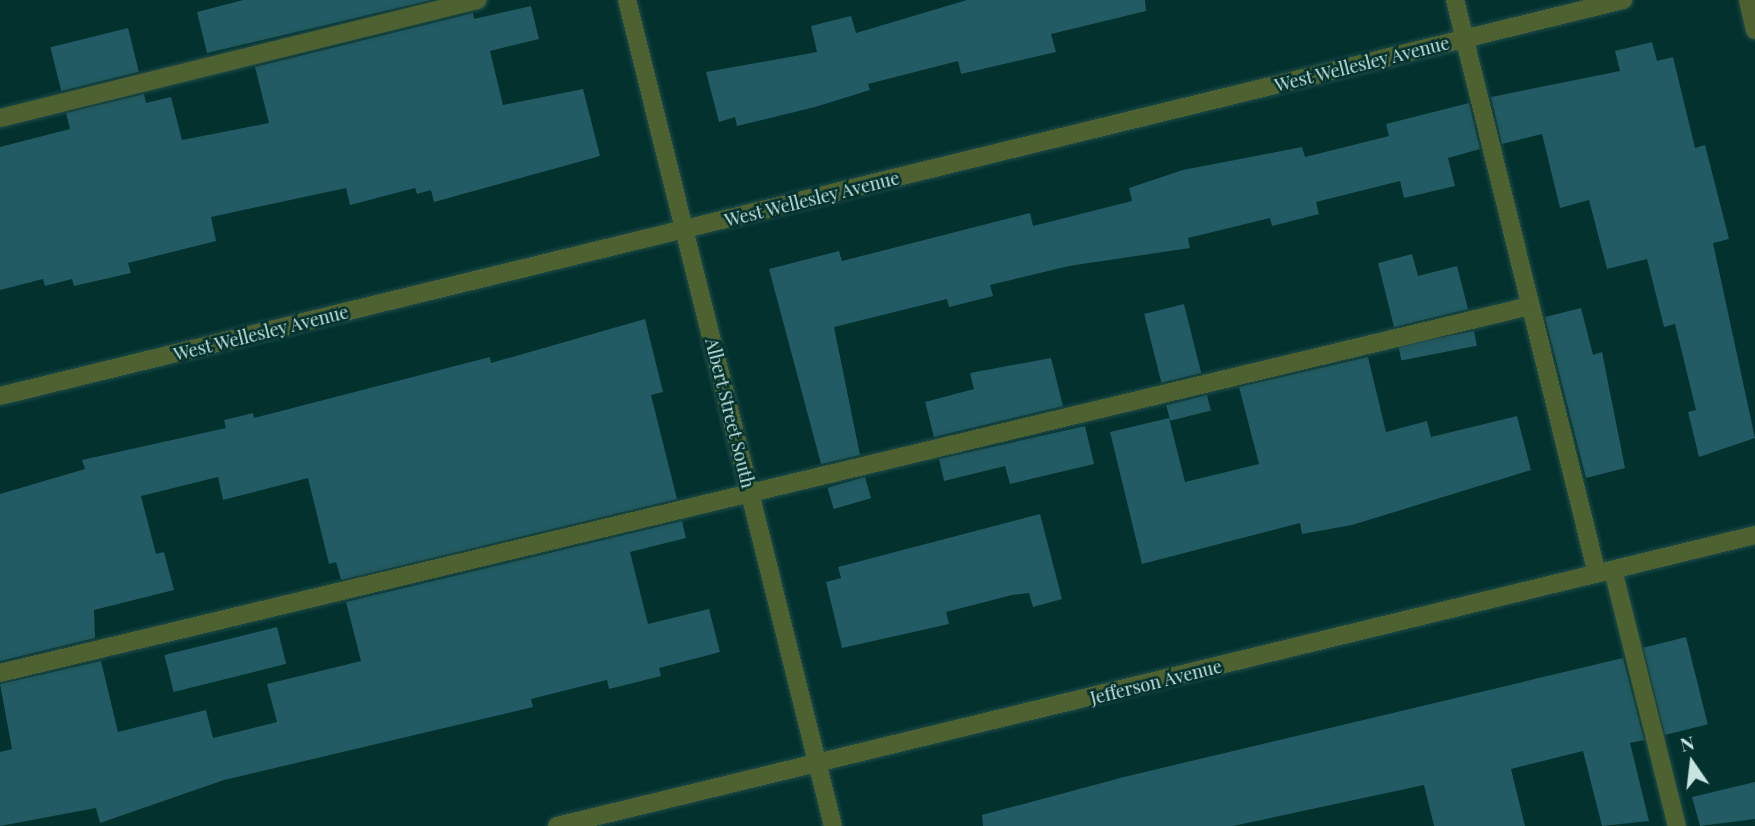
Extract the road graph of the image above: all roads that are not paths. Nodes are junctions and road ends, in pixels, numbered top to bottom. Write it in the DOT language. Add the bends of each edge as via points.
graph roads {
  1 [pos="478,0"];
  2 [pos="627,0"];
  3 [pos="1455,0"];
  4 [pos="1623,0"];
  5 [pos="1748,0"];
  6 [pos="1755,30"];
  7 [pos="1465,38"];
  8 [pos="0,118"];
  9 [pos="685,230"];
  10 [pos="1530,306"];
  11 [pos="0,396"];
  12 [pos="750,495"];
  13 [pos="1755,535"];
  14 [pos="1605,572"];
  15 [pos="0,673"];
  16 [pos="818,764"];
  17 [pos="557,826"];
  18 [pos="834,826"];
  19 [pos="1677,826"];
  1 -- 8 [label="street"];
  2 -- 9 [label="street, Albert Street South"];
  3 -- 7 [label="street"];
  4 -- 7 [label="street, West Wellesley Avenue"];
  5 -- 6 [label="street"];
  7 -- 9 [label="street, West Wellesley Avenue"];
  7 -- 10 [label="street"];
  9 -- 11 [label="street, West Wellesley Avenue"];
  9 -- 12 [label="street, Albert Street South"];
  10 -- 12 [label="street"];
  10 -- 14 [label="street"];
  12 -- 15 [label="street"];
  12 -- 16 [label="street, Albert Street South"];
  13 -- 14 [label="street, Jefferson Avenue"];
  14 -- 16 [label="street, Jefferson Avenue"];
  14 -- 19 [label="street"];
  16 -- 17 [label="street, Jefferson Avenue"];
  16 -- 18 [label="street, Albert Street South"];
}
